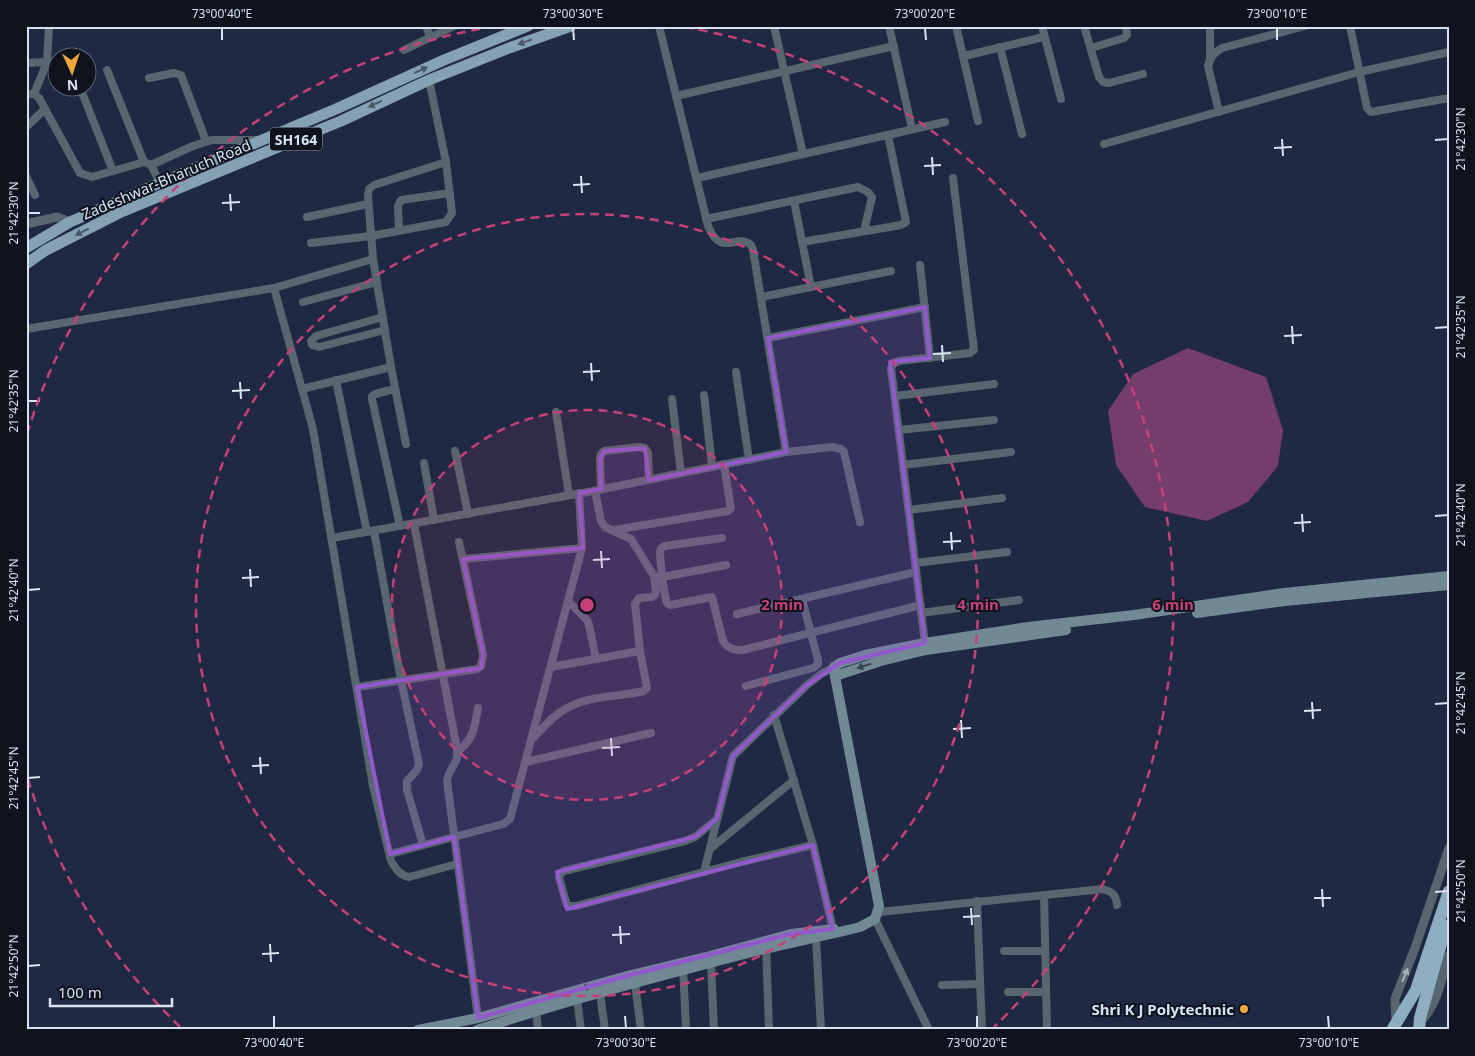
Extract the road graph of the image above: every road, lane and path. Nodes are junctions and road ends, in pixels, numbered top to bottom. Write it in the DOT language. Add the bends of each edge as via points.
graph roads {
  1 [pos="49,26"];
  2 [pos="426,26"];
  3 [pos="454,26"];
  4 [pos="528,26"];
  5 [pos="571,26"];
  6 [pos="659,26"];
  7 [pos="774,26"];
  8 [pos="889,26"];
  9 [pos="956,26"];
  10 [pos="1042,26"];
  11 [pos="1084,26"];
  12 [pos="1126,26"];
  13 [pos="1210,26"];
  14 [pos="1305,26"];
  15 [pos="1350,26"];
  16 [pos="430,37"];
  17 [pos="1044,37"];
  18 [pos="894,46"];
  19 [pos="1000,47"];
  20 [pos="1091,48"];
  21 [pos="404,50"];
  22 [pos="1449,52"];
  23 [pos="964,56"];
  24 [pos="1210,58"];
  25 [pos="47,62"];
  26 [pos="26,63"];
  27 [pos="107,70"];
  28 [pos="785,71"];
  29 [pos="1360,72"];
  30 [pos="1143,74"];
  31 [pos="149,78"];
  32 [pos="429,80"];
  33 [pos="30,94"];
  34 [pos="676,96"];
  35 [pos="83,98"];
  36 [pos="1449,98"];
  37 [pos="1061,99"];
  38 [pos="45,109"];
  39 [pos="1219,112"];
  40 [pos="978,121"];
  41 [pos="945,122"];
  42 [pos="26,127"];
  43 [pos="912,129"];
  44 [pos="1022,134"];
  45 [pos="888,135"];
  46 [pos="259,140"];
  47 [pos="206,142"];
  48 [pos="1104,144"];
  49 [pos="803,154"];
  50 [pos="446,162"];
  51 [pos="148,163"];
  52 [pos="113,171"];
  53 [pos="26,176"];
  54 [pos="696,178"];
  55 [pos="953,178"];
  56 [pos="160,183"];
  57 [pos="450,193"];
  58 [pos="35,195"];
  59 [pos="794,201"];
  60 [pos="368,204"];
  61 [pos="307,217"];
  62 [pos="706,219"];
  63 [pos="70,222"];
  64 [pos="26,224"];
  65 [pos="399,231"];
  66 [pos="864,232"];
  67 [pos="371,236"];
  68 [pos="802,242"];
  69 [pos="311,243"];
  70 [pos="26,248"];
  71 [pos="373,259"];
  72 [pos="26,264"];
  73 [pos="920,265"];
  74 [pos="891,271"];
  75 [pos="377,282"];
  76 [pos="811,287"];
  77 [pos="274,288"];
  78 [pos="761,297"];
  79 [pos="303,302"];
  80 [pos="925,307"];
  81 [pos="383,317"];
  82 [pos="26,329"];
  83 [pos="385,330"];
  84 [pos="768,338"];
  85 [pos="930,358"];
  86 [pos="391,368"];
  87 [pos="736,372"];
  88 [pos="336,380"];
  89 [pos="994,384"];
  90 [pos="302,389"];
  91 [pos="395,389"];
  92 [pos="704,395"];
  93 [pos="895,396"];
  94 [pos="672,399"];
  95 [pos="556,412"];
  96 [pos="994,420"];
  97 [pos="899,430"];
  98 [pos="406,444"];
  99 [pos="455,451"];
  100 [pos="786,452"];
  101 [pos="1011,452"];
  102 [pos="749,460"];
  103 [pos="424,463"];
  104 [pos="724,464"];
  105 [pos="903,465"];
  106 [pos="712,467"];
  107 [pos="681,473"];
  108 [pos="649,480"];
  109 [pos="598,490"];
  110 [pos="579,494"];
  111 [pos="569,495"];
  112 [pos="1002,498"];
  113 [pos="909,510"];
  114 [pos="468,514"];
  115 [pos="434,520"];
  116 [pos="860,522"];
  117 [pos="414,524"];
  118 [pos="400,526"];
  119 [pos="612,530"];
  120 [pos="371,531"];
  121 [pos="332,538"];
  122 [pos="722,538"];
  123 [pos="459,542"];
  124 [pos="582,548"];
  125 [pos="1006,552"];
  126 [pos="463,559"];
  127 [pos="915,563"];
  128 [pos="726,565"];
  129 [pos="916,572"];
  130 [pos="654,576"];
  131 [pos="1449,576"];
  132 [pos="662,578"];
  133 [pos="1449,585"];
  134 [pos="802,598"];
  135 [pos="1019,600"];
  136 [pos="568,601"];
  137 [pos="921,609"];
  138 [pos="737,614"];
  139 [pos="811,633"];
  140 [pos="925,643"];
  141 [pos="640,652"];
  142 [pos="596,659"];
  143 [pos="551,667"];
  144 [pos="835,671"];
  145 [pos="442,674"];
  146 [pos="401,680"];
  147 [pos="746,686"];
  148 [pos="357,687"];
  149 [pos="478,708"];
  150 [pos="774,715"];
  151 [pos="651,733"];
  152 [pos="532,739"];
  153 [pos="458,752"];
  154 [pos="526,762"];
  155 [pos="794,780"];
  156 [pos="717,819"];
  157 [pos="454,837"];
  158 [pos="423,845"];
  159 [pos="813,845"];
  160 [pos="1449,848"];
  161 [pos="710,849"];
  162 [pos="390,854"];
  163 [pos="457,864"];
  164 [pos="704,872"];
  165 [pos="1449,892"];
  166 [pos="1044,895"];
  167 [pos="977,901"];
  168 [pos="1117,905"];
  169 [pos="877,916"];
  170 [pos="1448,918"];
  171 [pos="860,927"];
  172 [pos="833,929"];
  173 [pos="816,938"];
  174 [pos="766,945"];
  175 [pos="1004,951"];
  176 [pos="1045,951"];
  177 [pos="1449,955"];
  178 [pos="711,963"];
  179 [pos="683,967"];
  180 [pos="1444,983"];
  181 [pos="635,984"];
  182 [pos="980,984"];
  183 [pos="942,985"];
  184 [pos="1008,992"];
  185 [pos="1046,992"];
  186 [pos="600,993"];
  187 [pos="1421,993"];
  188 [pos="577,999"];
  189 [pos="536,1010"];
  190 [pos="485,1022"];
  191 [pos="1394,1026"];
  192 [pos="1419,1026"];
  193 [pos="418,1030"];
  194 [pos="477,1030"];
  195 [pos="538,1030"];
  196 [pos="581,1030"];
  197 [pos="605,1030"];
  198 [pos="641,1030"];
  199 [pos="686,1030"];
  200 [pos="714,1030"];
  201 [pos="769,1030"];
  202 [pos="821,1030"];
  203 [pos="929,1030"];
  204 [pos="982,1030"];
  205 [pos="1047,1030"];
  1 -- 25 [label="street"];
  2 -- 16 [label="street"];
  3 -- 16 [label="street"];
  46 -- 4 [label="main road, Zadeshwar-Bharuch Road / SH164, one-way"];
  5 -- 32 [label="main road, Zadeshwar-Bharuch Road / SH164, one-way"];
  6 -- 34 [label="street"];
  7 -- 28 [label="street"];
  8 -- 18 [label="street"];
  9 -- 23 [label="street"];
  10 -- 17 [label="street"];
  11 -- 20 [label="street"];
  12 -- 20 [label="street" via="1124,38"];
  13 -- 24 [label="street"];
  14 -- 24 [label="street" via="1222,48"];
  15 -- 29 [label="street"];
  16 -- 21 [label="street"];
  17 -- 19 [label="street"];
  17 -- 37 [label="street"];
  18 -- 28 [label="street"];
  18 -- 43 [label="street"];
  19 -- 23 [label="street"];
  19 -- 44 [label="street"];
  20 -- 30 [label="street" via="1103,82"];
  22 -- 29 [label="street"];
  23 -- 40 [label="street"];
  24 -- 39 [label="street" via="1208,66"];
  25 -- 26 [label="street"];
  25 -- 33 [label="street"];
  27 -- 51 [label="street"];
  28 -- 34 [label="street"];
  28 -- 49 [label="street"];
  29 -- 36 [label="street" via="1367,108 1371,112"];
  29 -- 39 [label="street"];
  31 -- 47 [label="street" via="174,73 181,75"];
  32 -- 50 [label="street"];
  32 -- 72 [label="main road, Zadeshwar-Bharuch Road / SH164, one-way" via="340,121 119,213 46,250"];
  33 -- 38 [label="street" via="39,98"];
  34 -- 54 [label="street"];
  35 -- 52 [label="street"];
  38 -- 42 [label="street"];
  38 -- 52 [label="street" via="80,173 92,177"];
  39 -- 48 [label="street"];
  41 -- 43 [label="street"];
  43 -- 45 [label="street"];
  45 -- 49 [label="street"];
  45 -- 66 [label="street" via="906,222"];
  46 -- 47 [label="street"];
  46 -- 56 [label="main road, Zadeshwar-Bharuch Road / SH164"];
  47 -- 51 [label="street"];
  49 -- 54 [label="street"];
  50 -- 57 [label="street"];
  50 -- 60 [label="street" via="374,185 369,189"];
  51 -- 52 [label="street"];
  51 -- 56 [label="street"];
  53 -- 58 [label="street"];
  54 -- 62 [label="street"];
  55 -- 85 [label="street" via="974,350"];
  56 -- 63 [label="main road, Zadeshwar-Bharuch Road / SH164"];
  57 -- 65 [label="street" via="452,213 446,222"];
  57 -- 65 [label="street" via="401,200 398,206"];
  59 -- 62 [label="street"];
  59 -- 66 [label="street" via="852,187 862,189 872,197"];
  59 -- 68 [label="street"];
  60 -- 61 [label="street"];
  60 -- 67 [label="street"];
  62 -- 78 [label="street" via="719,242 744,241 751,245"];
  63 -- 64 [label="street" via="57,217"];
  63 -- 70 [label="main road, Zadeshwar-Bharuch Road / SH164"];
  65 -- 67 [label="street"];
  66 -- 68 [label="street"];
  67 -- 69 [label="street"];
  67 -- 71 [label="street"];
  68 -- 76 [label="street"];
  71 -- 75 [label="street"];
  71 -- 77 [label="street"];
  73 -- 80 [label="street"];
  74 -- 76 [label="street"];
  75 -- 79 [label="street"];
  75 -- 81 [label="street"];
  76 -- 78 [label="street"];
  77 -- 82 [label="street"];
  77 -- 90 [label="street"];
  78 -- 84 [label="street"];
  80 -- 84 [label="street"];
  80 -- 85 [label="street"];
  81 -- 83 [label="street"];
  81 -- 83 [label="street" via="316,336 311,341 318,347"];
  83 -- 86 [label="street"];
  84 -- 100 [label="street"];
  85 -- 93 [label="street" via="894,363 891,368"];
  86 -- 88 [label="street"];
  86 -- 91 [label="street"];
  87 -- 102 [label="street"];
  88 -- 90 [label="street"];
  88 -- 120 [label="street"];
  89 -- 93 [label="street"];
  90 -- 121 [label="street" via="313,429"];
  91 -- 98 [label="street"];
  91 -- 118 [label="street" via="375,394 372,399"];
  92 -- 106 [label="street"];
  93 -- 97 [label="street"];
  94 -- 107 [label="street"];
  95 -- 111 [label="street"];
  96 -- 97 [label="street"];
  97 -- 105 [label="street"];
  99 -- 114 [label="street"];
  100 -- 102 [label="street"];
  100 -- 116 [label="street" via="841,449"];
  101 -- 105 [label="street"];
  102 -- 104 [label="street"];
  103 -- 115 [label="street"];
  104 -- 106 [label="street"];
  104 -- 119 [label="street" via="731,508 728,511"];
  105 -- 113 [label="street"];
  106 -- 107 [label="street"];
  107 -- 108 [label="street"];
  108 -- 109 [label="street"];
  108 -- 109 [label="street" via="646,448 604,451 600,459"];
  109 -- 110 [label="street"];
  109 -- 119 [label="street" via="601,521"];
  110 -- 111 [label="street"];
  110 -- 124 [label="street"];
  111 -- 114 [label="street"];
  112 -- 113 [label="street"];
  113 -- 127 [label="street"];
  114 -- 115 [label="street"];
  115 -- 117 [label="street"];
  117 -- 118 [label="street"];
  117 -- 145 [label="street"];
  118 -- 120 [label="street"];
  119 -- 130 [label="street" via="631,539"];
  120 -- 121 [label="street"];
  120 -- 146 [label="street"];
  121 -- 148 [label="street"];
  122 -- 132 [label="street" via="661,548"];
  123 -- 126 [label="street"];
  124 -- 126 [label="street"];
  124 -- 136 [label="street"];
  125 -- 127 [label="street"];
  126 -- 145 [label="street" via="483,660 477,669"];
  127 -- 129 [label="street"];
  128 -- 132 [label="street"];
  129 -- 134 [label="street"];
  129 -- 137 [label="street"];
  130 -- 132 [label="street"];
  130 -- 141 [label="street" via="655,595 639,598 635,604"];
  131 -- 140 [label="main road" via="1284,594"];
  132 -- 139 [label="street" via="667,603 712,598 723,641 734,650"];
  133 -- 144 [label="main road, one-way" via="1285,601 1029,634 926,650"];
  134 -- 138 [label="street"];
  134 -- 139 [label="street"];
  135 -- 137 [label="street"];
  136 -- 142 [label="street" via="587,620"];
  136 -- 143 [label="street"];
  137 -- 139 [label="street"];
  137 -- 140 [label="street"];
  139 -- 147 [label="street" via="818,664"];
  140 -- 144 [label="main road" via="865,655 840,663"];
  141 -- 142 [label="street"];
  141 -- 152 [label="street" via="647,682 644,691 580,702 552,718"];
  142 -- 143 [label="street"];
  143 -- 152 [label="street"];
  144 -- 150 [label="street" via="821,674"];
  144 -- 169 [label="main road" via="879,906"];
  145 -- 146 [label="street"];
  145 -- 153 [label="street"];
  146 -- 148 [label="street"];
  146 -- 158 [label="street" via="419,764 407,782 407,790"];
  148 -- 162 [label="street" via="373,786"];
  149 -- 153 [label="street" via="472,737"];
  150 -- 155 [label="street"];
  150 -- 156 [label="street" via="733,756"];
  151 -- 154 [label="street"];
  152 -- 154 [label="street"];
  153 -- 157 [label="street" via="447,781"];
  154 -- 157 [label="street" via="510,819 503,824"];
  155 -- 159 [label="street"];
  155 -- 161 [label="street"];
  156 -- 161 [label="street"];
  156 -- 164 [label="street" via="696,837 564,871 559,877 566,902 572,906"];
  157 -- 158 [label="street"];
  157 -- 163 [label="street"];
  158 -- 162 [label="street"];
  159 -- 164 [label="street"];
  159 -- 172 [label="street"];
  191 -- 160 [label="street, one-way" via="1395,999"];
  161 -- 164 [label="street"];
  162 -- 163 [label="street" via="402,876"];
  163 -- 190 [label="street"];
  165 -- 187 [label="highway"];
  166 -- 167 [label="street"];
  166 -- 168 [label="street" via="1103,889 1116,896"];
  166 -- 176 [label="street"];
  167 -- 169 [label="street"];
  167 -- 182 [label="street"];
  169 -- 171 [label="main road"];
  169 -- 203 [label="street"];
  170 -- 187 [label="highway"];
  171 -- 172 [label="main road"];
  171 -- 173 [label="main road"];
  172 -- 174 [label="main road" via="791,934"];
  173 -- 174 [label="main road"];
  173 -- 202 [label="street"];
  174 -- 178 [label="main road"];
  174 -- 179 [label="main road"];
  174 -- 201 [label="street"];
  175 -- 176 [label="street"];
  176 -- 185 [label="street"];
  177 -- 180 [label="street"];
  178 -- 179 [label="main road"];
  178 -- 200 [label="street"];
  179 -- 181 [label="main road"];
  190 -- 179 [label="main road, one-way" via="627,976"];
  179 -- 199 [label="street"];
  180 -- 192 [label="street"];
  181 -- 186 [label="main road"];
  181 -- 198 [label="street"];
  182 -- 183 [label="street"];
  182 -- 204 [label="street"];
  184 -- 185 [label="street"];
  185 -- 205 [label="street"];
  186 -- 188 [label="main road"];
  186 -- 197 [label="street"];
  187 -- 191 [label="highway"];
  187 -- 192 [label="highway"];
  188 -- 189 [label="main road"];
  188 -- 196 [label="street"];
  189 -- 190 [label="main road"];
  189 -- 195 [label="street"];
  190 -- 193 [label="main road"];
  190 -- 194 [label="main road"];
}
